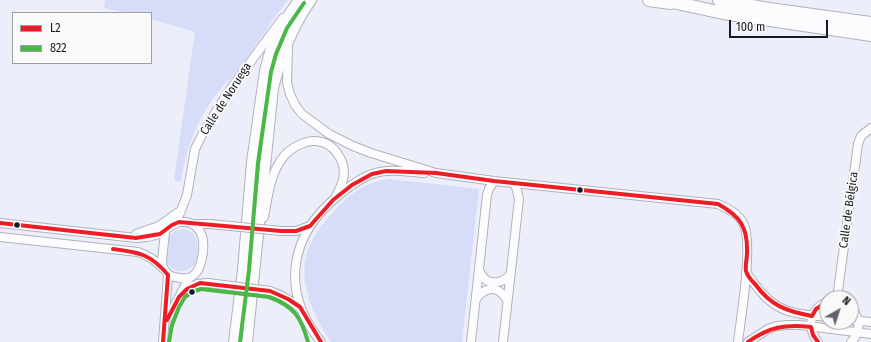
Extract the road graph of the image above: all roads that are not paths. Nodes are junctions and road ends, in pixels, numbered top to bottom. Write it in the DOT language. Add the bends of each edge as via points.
graph roads {
  1 [pos="311,0"];
  2 [pos="649,0"];
  3 [pos="663,0"];
  4 [pos="719,0"];
  5 [pos="298,2"];
  6 [pos="683,5"];
  7 [pos="871,23"];
  8 [pos="871,35"];
  9 [pos="289,37"];
  10 [pos="871,128"];
  11 [pos="436,173"];
  12 [pos="494,181"];
  13 [pos="515,183"];
  14 [pos="333,200"];
  15 [pos="183,206"];
  16 [pos="0,223"];
  17 [pos="193,224"];
  18 [pos="172,225"];
  19 [pos="310,226"];
  20 [pos="165,232"];
  21 [pos="113,236"];
  22 [pos="0,237"];
  23 [pos="479,269"];
  24 [pos="166,272"];
  25 [pos="254,272"];
  26 [pos="746,272"];
  27 [pos="510,275"];
  28 [pos="189,278"];
  29 [pos="208,284"];
  30 [pos="838,290"];
  31 [pos="181,293"];
  32 [pos="476,299"];
  33 [pos="507,300"];
  34 [pos="819,306"];
  35 [pos="302,310"];
  36 [pos="812,316"];
  37 [pos="819,316"];
  38 [pos="859,320"];
  39 [pos="871,322"];
  40 [pos="310,324"];
  41 [pos="165,326"];
  42 [pos="811,327"];
  43 [pos="857,330"];
  44 [pos="858,333"];
  45 [pos="871,334"];
  46 [pos="163,342"];
  47 [pos="234,342"];
  48 [pos="247,342"];
  49 [pos="314,342"];
  50 [pos="321,342"];
  51 [pos="471,342"];
  52 [pos="503,342"];
  53 [pos="738,342"];
  54 [pos="748,342"];
  55 [pos="818,342"];
  56 [pos="851,342"];
  1 -- 9 [label="main road"];
  2 -- 6 [label="highway"];
  3 -- 6 [label="highway"];
  4 -- 7 [label="highway"];
  5 -- 15 [label="street, Calle de Noruega" via="278,22 226,95 203,133 195,149"];
  5 -- 47 [label="main road" via="282,25 270,52 264,77 252,162"];
  6 -- 8 [label="highway"];
  9 -- 11 [label="street" via="287,83 295,105 302,114 329,134 353,146"];
  9 -- 25 [label="main road" via="274,88"];
  10 -- 30 [label="street, Calle de Bélgica" via="861,136 858,144"];
  11 -- 12 [label="street"];
  11 -- 14 [label="street" via="379,172 358,181"];
  12 -- 13 [label="street"];
  12 -- 23 [label="street" via="487,195"];
  13 -- 26 [label="street" via="718,204 729,208 738,215 744,226"];
  13 -- 27 [label="street" via="519,199"];
  14 -- 19 [label="street"];
  14 -- 25 [label="street" via="341,185 344,171 341,159 332,148 317,141 309,141 289,152 280,162 270,185"];
  15 -- 18 [label="street, Calle de Noruega"];
  15 -- 21 [label="street" via="159,226 131,235"];
  16 -- 21 [label="street"];
  17 -- 18 [label="street" via="179,222"];
  17 -- 19 [label="street, bridge" via="281,231 296,231"];
  17 -- 28 [label="street" via="202,234 204,241 200,265"];
  18 -- 20 [label="street"];
  19 -- 35 [label="street" via="300,244 295,271"];
  20 -- 21 [label="street" via="136,238"];
  20 -- 24 [label="street" via="162,260"];
  22 -- 24 [label="street" via="138,252 153,259"];
  23 -- 27 [label="street" via="485,280 492,283 503,281"];
  23 -- 32 [label="street"];
  24 -- 28 [label="street" via="176,277"];
  24 -- 41 [label="street"];
  25 -- 48 [label="main road"];
  26 -- 36 [label="street" via="770,302 790,312"];
  26 -- 53 [label="street"];
  27 -- 33 [label="street"];
  28 -- 29 [label="street"];
  28 -- 31 [label="street"];
  29 -- 31 [label="street" via="200,283"];
  29 -- 35 [label="street, bridge" via="281,294"];
  31 -- 41 [label="street"];
  32 -- 33 [label="street" via="484,291 493,289"];
  32 -- 51 [label="street"];
  33 -- 52 [label="street"];
  34 -- 36 [label="street"];
  35 -- 40 [label="street"];
  36 -- 37 [label="street"];
  36 -- 42 [label="street"];
  38 -- 39 [label="street"];
  40 -- 49 [label="street"];
  40 -- 50 [label="street"];
  41 -- 46 [label="street"];
  42 -- 44 [label="street"];
  42 -- 54 [label="street" via="777,326 758,334"];
  42 -- 55 [label="street"];
  43 -- 44 [label="street"];
  44 -- 45 [label="street"];
  44 -- 56 [label="street"];
}
